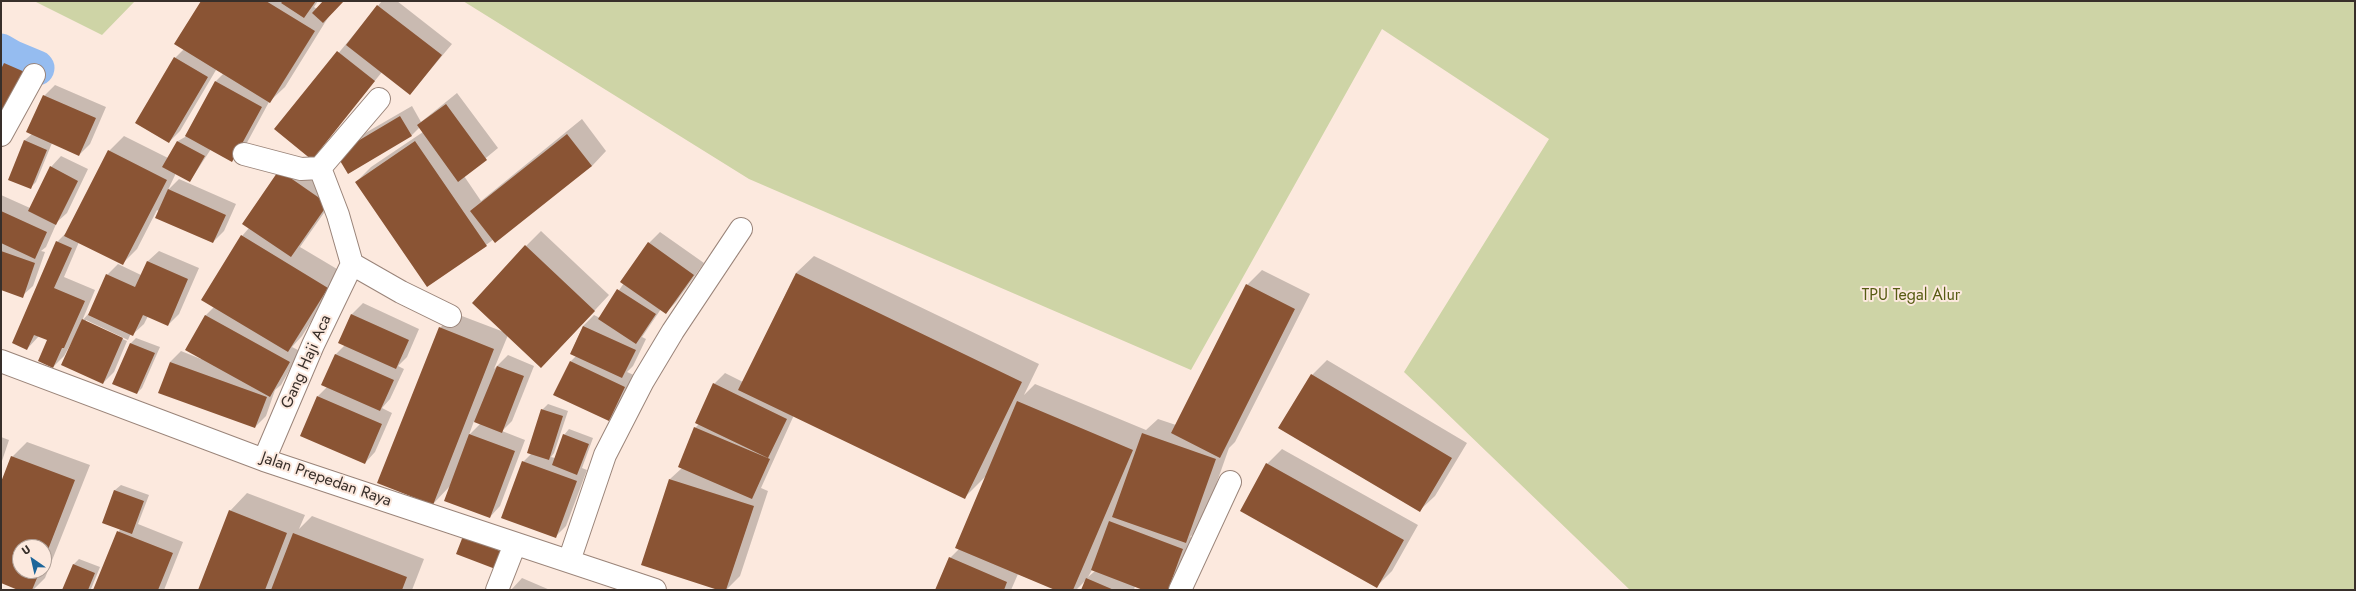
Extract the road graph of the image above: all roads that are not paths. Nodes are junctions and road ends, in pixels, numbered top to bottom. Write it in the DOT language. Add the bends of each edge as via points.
graph roads {
  1 [pos="34,75"];
  2 [pos="379,99"];
  3 [pos="1,135"];
  4 [pos="244,154"];
  5 [pos="320,168"];
  6 [pos="741,229"];
  7 [pos="352,264"];
  8 [pos="450,316"];
  9 [pos="1,361"];
  10 [pos="264,460"];
  11 [pos="1230,482"];
  12 [pos="515,544"];
  13 [pos="569,561"];
  14 [pos="497,590"];
  15 [pos="655,590"];
  16 [pos="1180,590"];
  1 -- 3 [label="street"];
  2 -- 5 [label="street"];
  4 -- 5 [label="street" via="300,168"];
  5 -- 7 [label="street" via="338,215"];
  6 -- 13 [label="street" via="673,331 643,381 605,454"];
  7 -- 8 [label="street"];
  7 -- 10 [label="street, Gang Haji Aca" via="313,345"];
  9 -- 10 [label="street, Jalan Prepedan Raya"];
  10 -- 12 [label="street, Jalan Prepedan Raya"];
  11 -- 16 [label="street"];
  12 -- 13 [label="street, Jalan Prepedan Raya"];
  12 -- 14 [label="street"];
  13 -- 15 [label="street, Jalan Prepedan Raya"];
}
